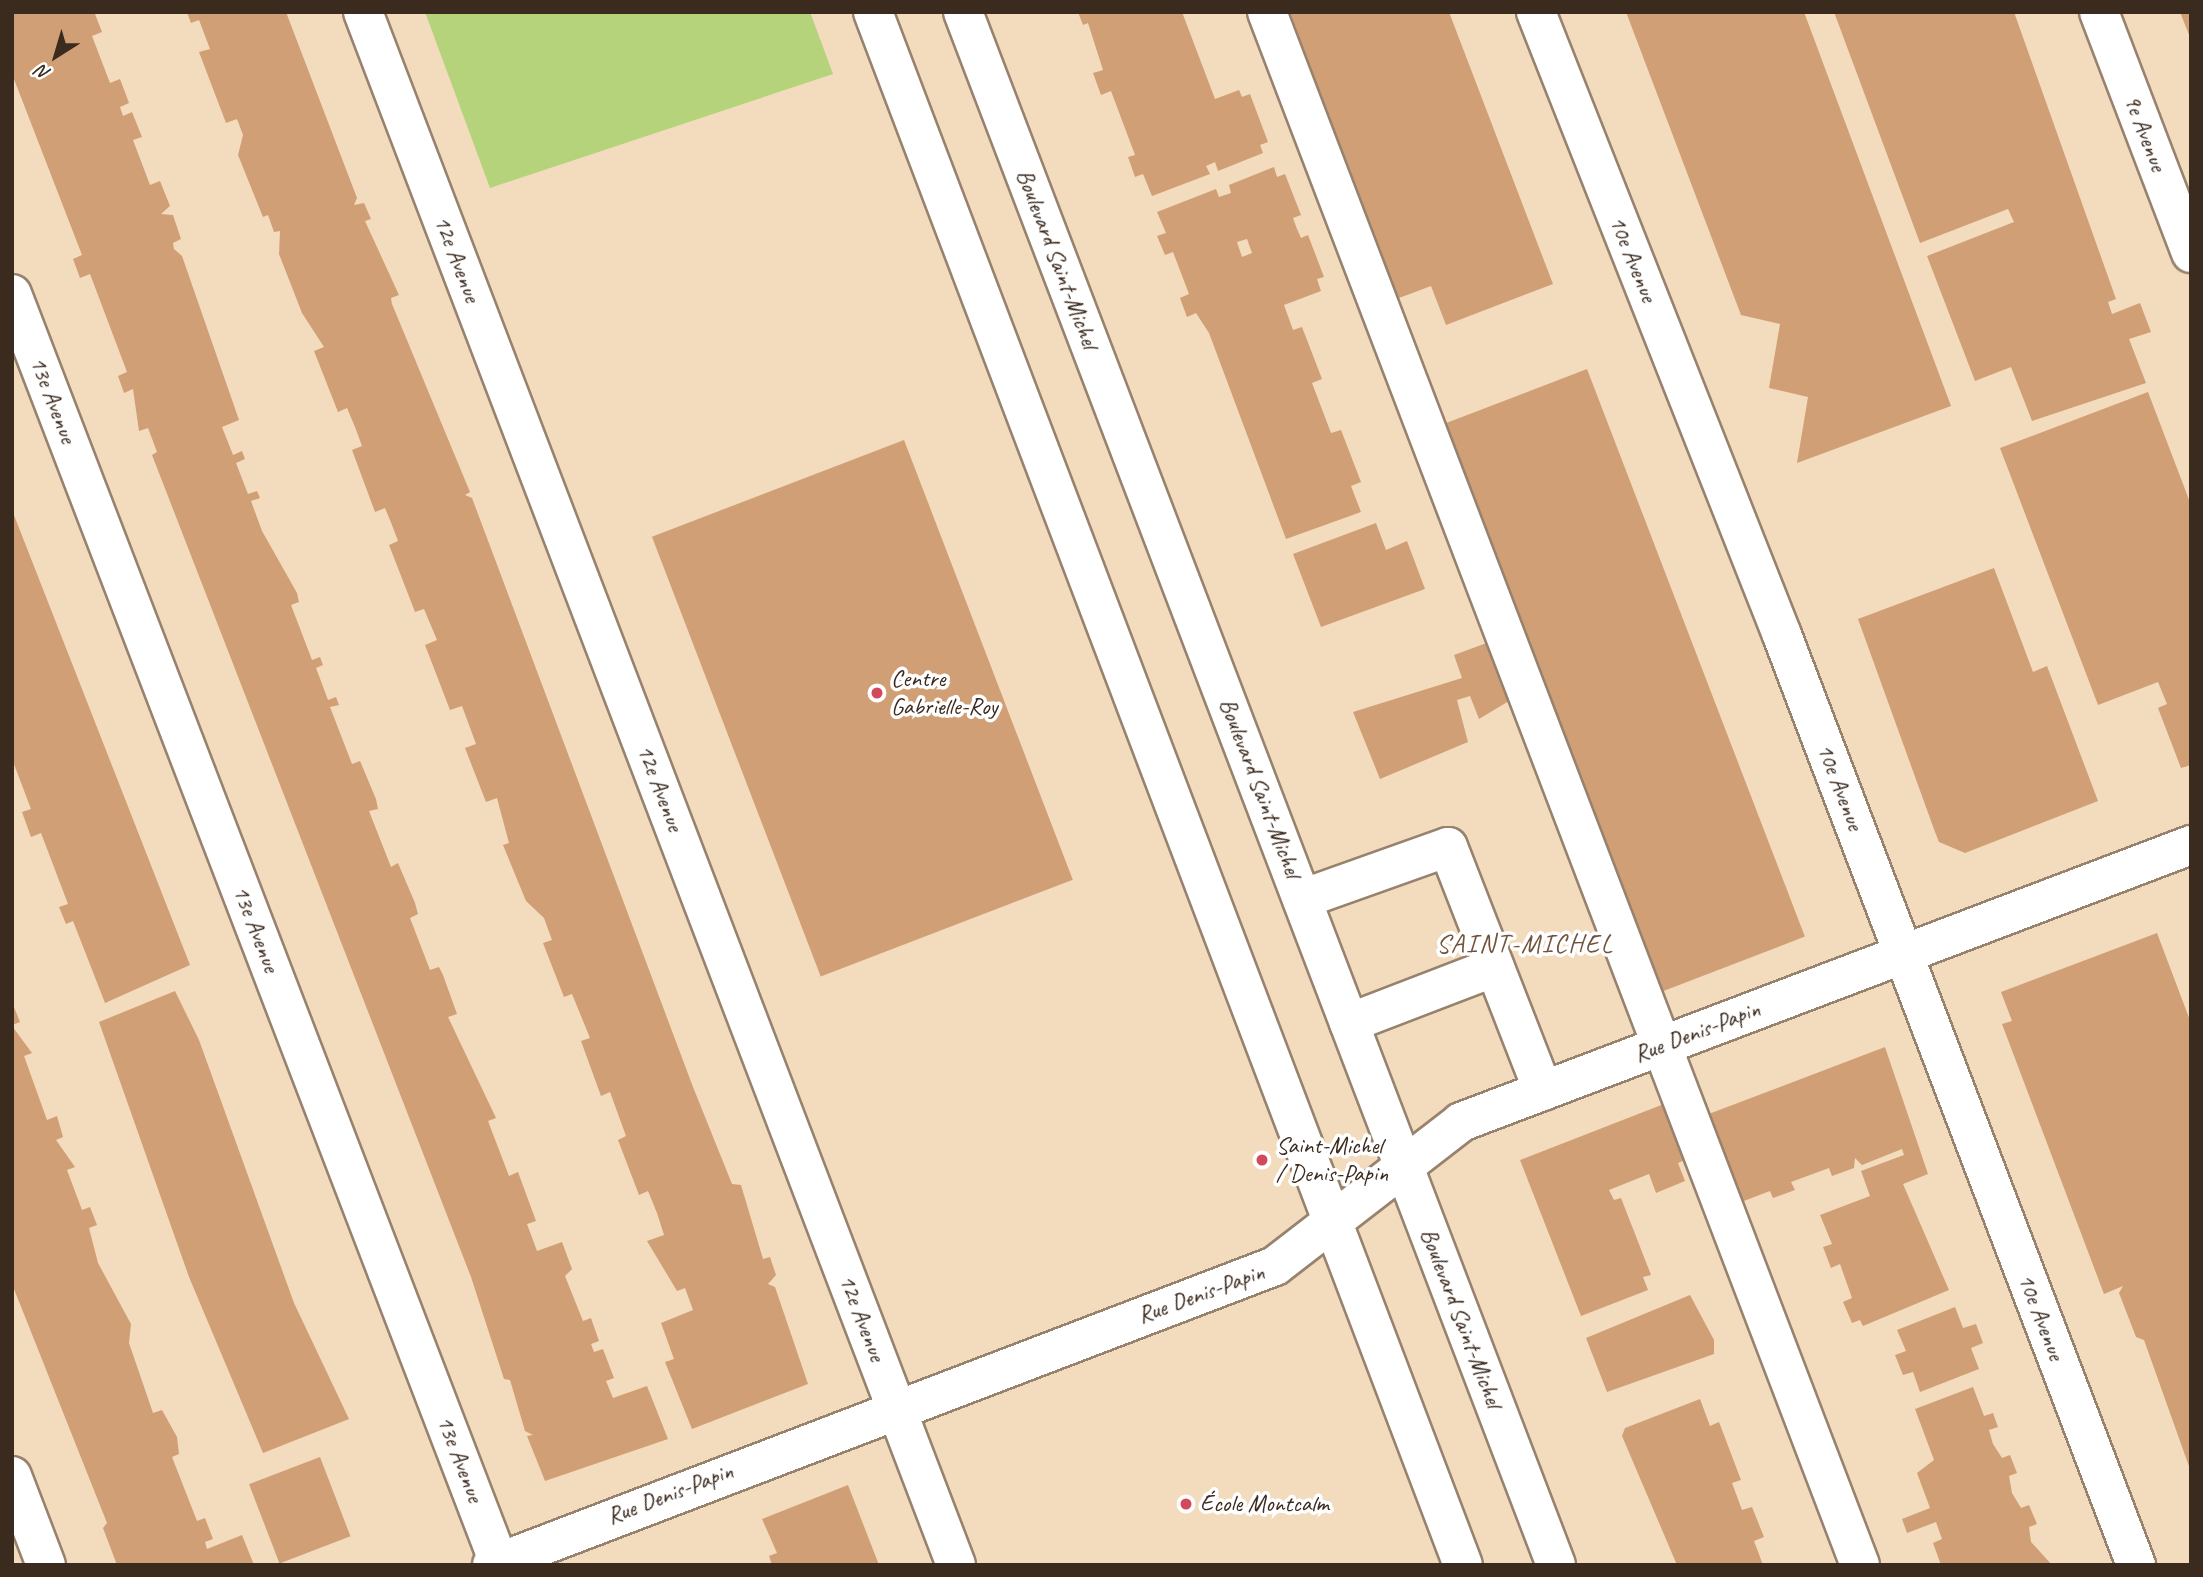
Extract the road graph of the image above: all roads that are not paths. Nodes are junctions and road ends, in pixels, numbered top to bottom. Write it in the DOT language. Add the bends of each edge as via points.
graph roads {
  1 [pos="363,12"];
  2 [pos="873,12"];
  3 [pos="963,12"];
  4 [pos="1267,12"];
  5 [pos="1536,12"];
  6 [pos="2099,12"];
  7 [pos="2191,253"];
  8 [pos="12,294"];
  9 [pos="2191,845"];
  10 [pos="1302,899"];
  11 [pos="1902,952"];
  12 [pos="1495,967"];
  13 [pos="1349,1023"];
  14 [pos="1662,1045"];
  15 [pos="1543,1091"];
  16 [pos="1403,1167"];
  17 [pos="1332,1221"];
  18 [pos="895,1406"];
  19 [pos="12,1476"];
  20 [pos="497,1564"];
  21 [pos="46,1565"];
  22 [pos="956,1565"];
  23 [pos="1463,1565"];
  24 [pos="1556,1565"];
  25 [pos="1860,1565"];
  26 [pos="2136,1565"];
  1 -- 18 [label="street, 12e Avenue"];
  2 -- 17 [label="street"];
  3 -- 10 [label="street, Boulevard Saint-Michel"];
  4 -- 14 [label="street"];
  5 -- 11 [label="street, 10e Avenue"];
  6 -- 7 [label="street, 9e Avenue"];
  8 -- 20 [label="street, 13e Avenue"];
  9 -- 11 [label="street, Rue Denis-Papin"];
  10 -- 12 [label="street" via="1448,847"];
  10 -- 13 [label="street, Boulevard Saint-Michel"];
  11 -- 14 [label="street, Rue Denis-Papin"];
  11 -- 26 [label="street, 10e Avenue"];
  12 -- 13 [label="street"];
  12 -- 15 [label="street"];
  13 -- 16 [label="street, Boulevard Saint-Michel"];
  14 -- 15 [label="street, Rue Denis-Papin"];
  14 -- 25 [label="street"];
  15 -- 16 [label="street, Rue Denis-Papin" via="1461,1122"];
  16 -- 17 [label="street, Rue Denis-Papin"];
  16 -- 24 [label="street, Boulevard Saint-Michel"];
  17 -- 18 [label="street, Rue Denis-Papin" via="1275,1266"];
  17 -- 23 [label="street"];
  18 -- 20 [label="street, Rue Denis-Papin"];
  18 -- 22 [label="street, 12e Avenue"];
  19 -- 21 [label="street"];
}
